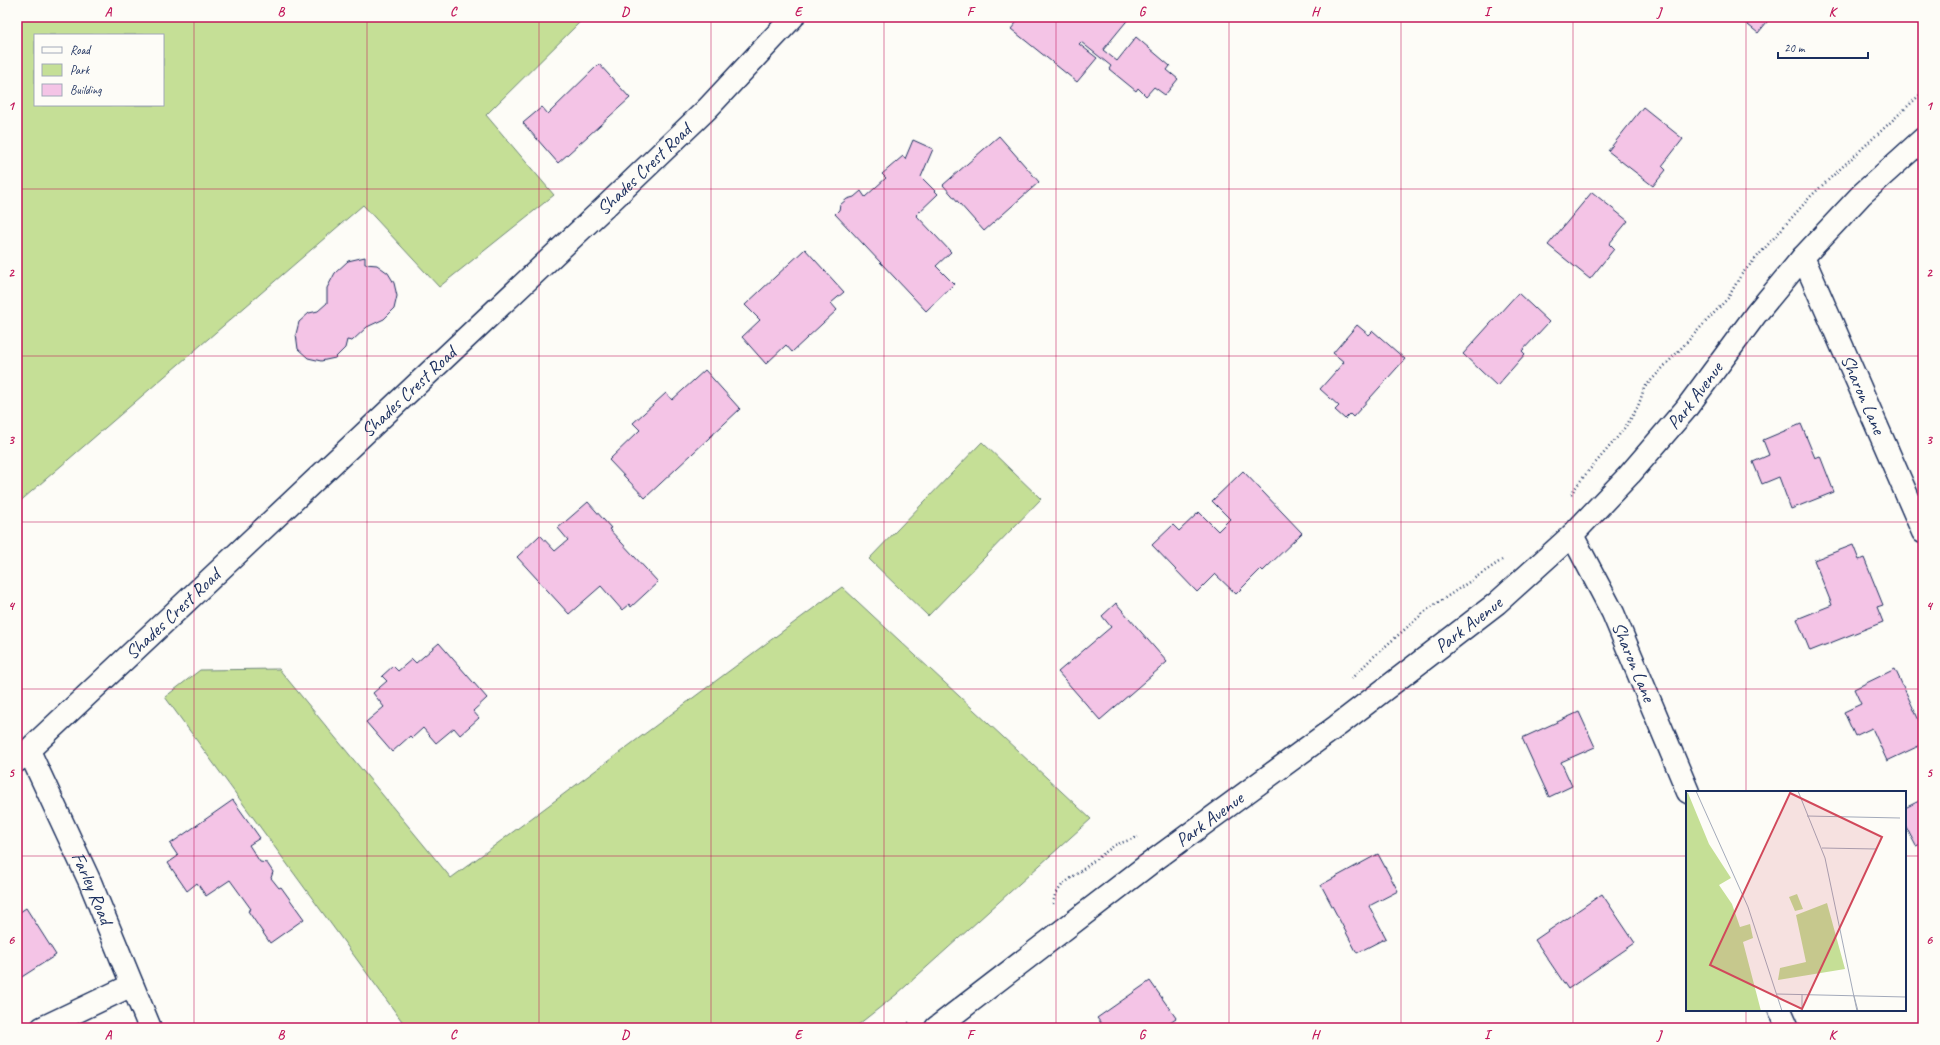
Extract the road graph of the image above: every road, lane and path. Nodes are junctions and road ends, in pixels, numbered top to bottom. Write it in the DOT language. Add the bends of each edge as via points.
graph roads {
  1 [pos="793,17"];
  2 [pos="1923,92"];
  3 [pos="1923,139"];
  4 [pos="1803,257"];
  5 [pos="1568,499"];
  6 [pos="1923,532"];
  7 [pos="1572,535"];
  8 [pos="1507,556"];
  9 [pos="1346,684"];
  10 [pos="23,756"];
  11 [pos="1688,791"];
  12 [pos="1142,836"];
  13 [pos="1049,909"];
  14 [pos="132,985"];
  15 [pos="1780,1011"];
  16 [pos="915,1018"];
  17 [pos="42,1028"];
  18 [pos="150,1028"];
  19 [pos="902,1028"];
  20 [pos="936,1028"];
  21 [pos="1788,1028"];
  1 -- 10 [label="street, Shades Crest Road" via="707,109"];
  2 -- 5 [label="path" via="1811,196 1741,276 1728,298 1644,388 1638,407 1628,423 1582,477"];
  3 -- 4 [label="street, Park Avenue" via="1862,194"];
  4 -- 6 [label="street, Sharon Lane"];
  4 -- 7 [label="street, Park Avenue" via="1756,314 1685,410 1630,474"];
  7 -- 11 [label="street, Sharon Lane" via="1613,613"];
  7 -- 20 [label="street, Park Avenue" via="1497,603 1337,726 1149,864"];
  8 -- 9 [label="path" via="1428,610"];
  10 -- 14 [label="street, Farley Road" via="90,882"];
  12 -- 13 [label="path" via="1115,845 1062,885"];
  14 -- 17 [label="street"];
  14 -- 18 [label="street, Farley Road"];
  15 -- 21 [label="street"];
  16 -- 19 [label="path"];
}
